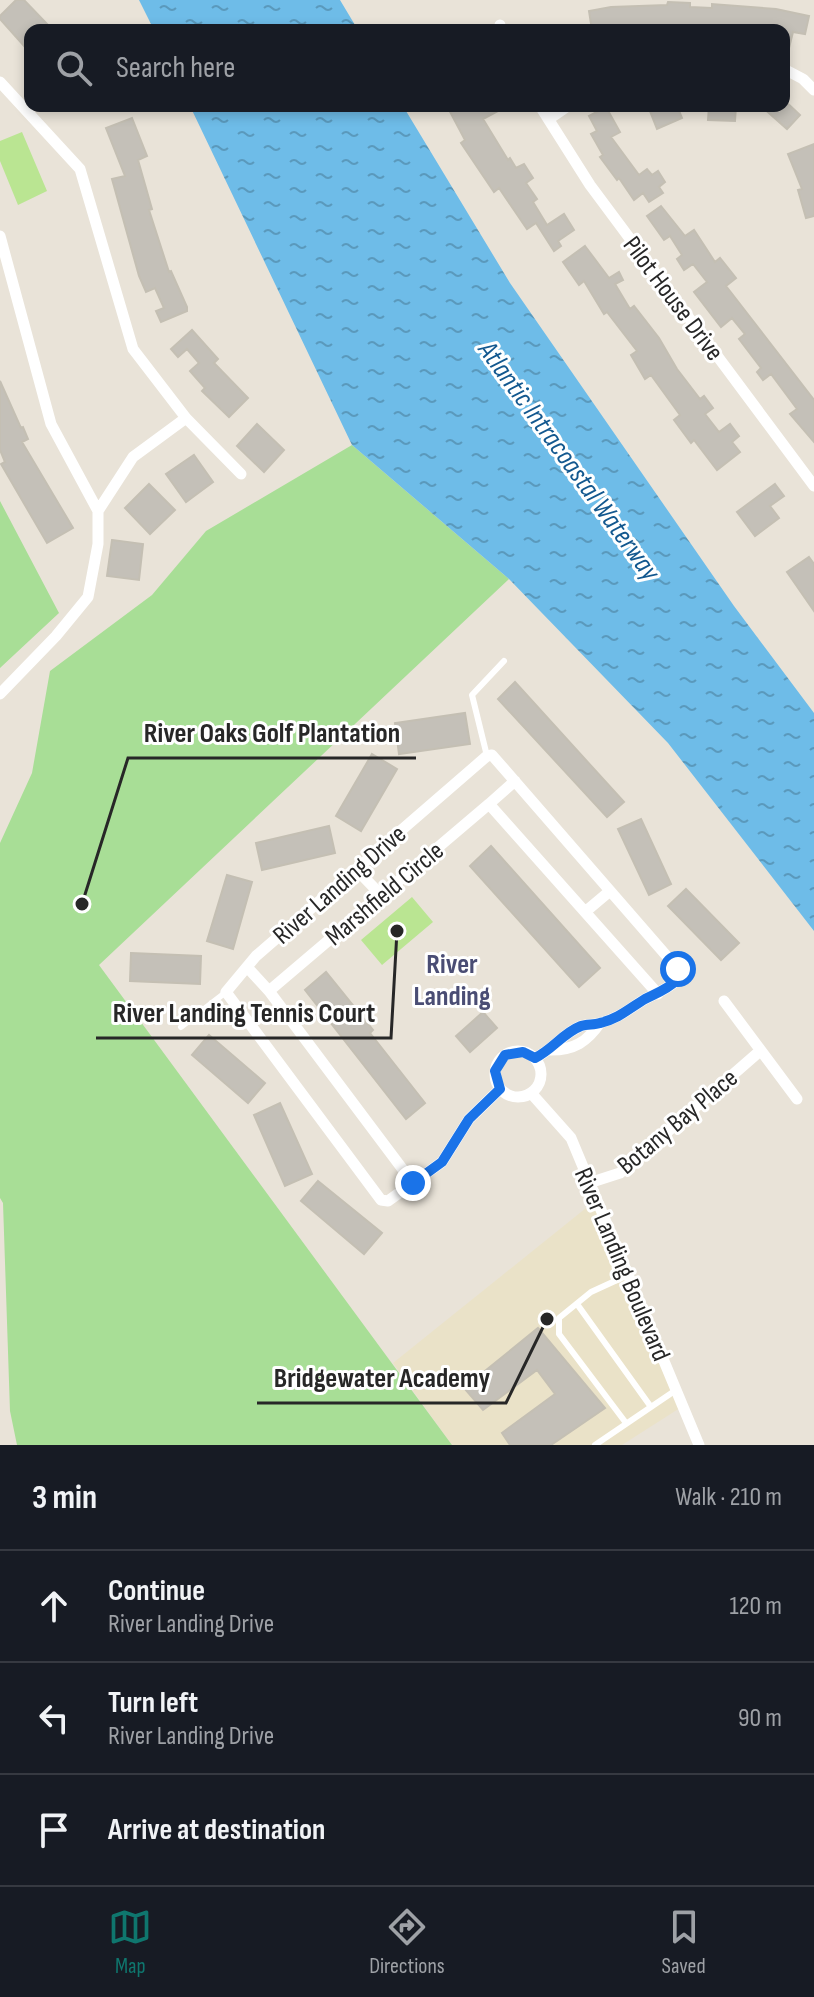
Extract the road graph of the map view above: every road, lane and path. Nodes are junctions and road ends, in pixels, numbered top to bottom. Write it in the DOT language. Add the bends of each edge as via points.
graph roads {
  1 [pos="790,72"];
  2 [pos="0,82"];
  3 [pos="814,90"];
  4 [pos="24,108"];
  5 [pos="28,112"];
  6 [pos="544,112"];
  7 [pos="559,112"];
  8 [pos="549,119"];
  9 [pos="0,236"];
  10 [pos="186,418"];
  11 [pos="241,474"];
  12 [pos="814,486"];
  13 [pos="98,511"];
  14 [pos="504,661"];
  15 [pos="0,694"];
  16 [pos="487,756"];
  17 [pos="515,781"];
  18 [pos="489,804"];
  19 [pos="356,869"];
  20 [pos="610,891"];
  21 [pos="381,895"];
  22 [pos="585,912"];
  23 [pos="247,967"];
  24 [pos="269,991"];
  25 [pos="226,992"];
  26 [pos="658,994"];
  27 [pos="724,1001"];
  28 [pos="181,1027"];
  29 [pos="760,1051"];
  30 [pos="535,1058"];
  31 [pos="500,1089"];
  32 [pos="531,1093"];
  33 [pos="797,1099"];
  34 [pos="413,1183"];
  35 [pos="589,1183"];
  36 [pos="628,1275"];
  37 [pos="577,1304"];
  38 [pos="676,1390"];
  39 [pos="651,1407"];
  40 [pos="626,1423"];
  41 [pos="595,1445"];
  42 [pos="699,1445"];
  1 -- 3 [label="street"];
  2 -- 4 [label="street"];
  5 -- 10 [label="street" via="80,169 133,349"];
  6 -- 8 [label="street, Pilot House Drive"];
  7 -- 8 [label="street"];
  8 -- 12 [label="street, Pilot House Drive" via="590,185"];
  9 -- 13 [label="street" via="51,424"];
  10 -- 11 [label="street"];
  10 -- 13 [label="street" via="133,457"];
  13 -- 15 [label="street" via="88,597"];
  14 -- 16 [label="lane" via="472,695"];
  16 -- 17 [label="street" via="492,755"];
  16 -- 19 [label="street, River Landing Drive"];
  17 -- 18 [label="street, Marshfield Circle"];
  17 -- 20 [label="street"];
  18 -- 21 [label="street, Marshfield Circle"];
  18 -- 22 [label="street"];
  19 -- 21 [label="street"];
  19 -- 23 [label="street, River Landing Drive"];
  20 -- 22 [label="street"];
  20 -- 26 [label="street" via="678,969 677,980"];
  21 -- 24 [label="street, Marshfield Circle"];
  22 -- 26 [label="street"];
  23 -- 24 [label="street"];
  23 -- 25 [label="street, River Landing Drive"];
  24 -- 34 [label="street"];
  25 -- 28 [label="lane"];
  25 -- 34 [label="street" via="381,1200 388,1201"];
  26 -- 30 [label="street" via="626,1013 583,1025"];
  27 -- 29 [label="street"];
  29 -- 33 [label="street"];
  29 -- 35 [label="street, Botany Bay Place" via="620,1173"];
  30 -- 31 [label="street" via="523,1052 505,1055 495,1071"];
  30 -- 32 [label="street" via="541,1077"];
  31 -- 32 [label="street" via="512,1096"];
  31 -- 34 [label="street" via="469,1119 442,1162"];
  32 -- 35 [label="street, River Landing Boulevard" via="571,1138"];
  35 -- 36 [label="street, River Landing Boulevard"];
  36 -- 37 [label="lane"];
  36 -- 38 [label="street, River Landing Boulevard"];
  37 -- 39 [label="lane"];
  37 -- 40 [label="lane" via="559,1318 559,1334"];
  38 -- 39 [label="lane"];
  38 -- 42 [label="street, River Landing Boulevard"];
  39 -- 40 [label="lane"];
  40 -- 41 [label="lane"];
}
